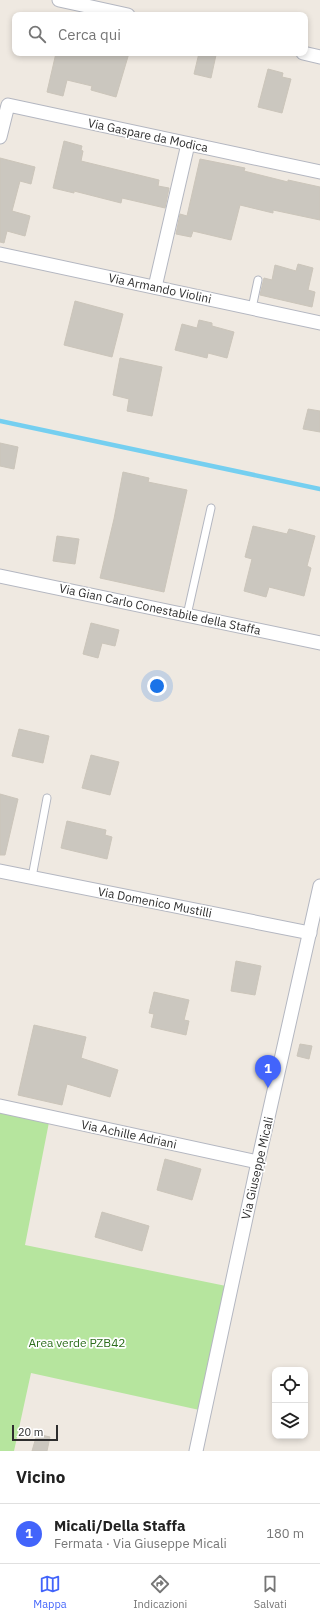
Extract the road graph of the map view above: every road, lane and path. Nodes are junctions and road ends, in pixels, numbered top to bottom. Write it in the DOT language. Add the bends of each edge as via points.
graph roads {
  1 [pos="59,0"];
  2 [pos="114,12"];
  3 [pos="308,54"];
  4 [pos="320,57"];
  5 [pos="0,137"];
  6 [pos="188,144"];
  7 [pos="320,172"];
  8 [pos="0,254"];
  9 [pos="258,280"];
  10 [pos="155,288"];
  11 [pos="252,308"];
  12 [pos="320,323"];
  13 [pos="211,508"];
  14 [pos="0,576"];
  15 [pos="187,615"];
  16 [pos="320,643"];
  17 [pos="47,798"];
  18 [pos="0,871"];
  19 [pos="32,877"];
  20 [pos="320,886"];
  21 [pos="310,933"];
  22 [pos="0,1106"];
  23 [pos="258,1162"];
  24 [pos="196,1451"];
  1 -- 2 [label="street"];
  3 -- 4 [label="street"];
  5 -- 6 [label="street, Via Gaspare da Modica" via="8,105"];
  6 -- 7 [label="street, Via Gaspare da Modica"];
  6 -- 10 [label="street"];
  8 -- 10 [label="street, Via Armando Violini"];
  9 -- 11 [label="lane"];
  10 -- 11 [label="street, Via Armando Violini"];
  11 -- 12 [label="street, Via Armando Violini"];
  13 -- 15 [label="lane"];
  14 -- 15 [label="street, Via Gian Carlo Conestabile della Staffa"];
  15 -- 16 [label="street, Via Gian Carlo Conestabile della Staffa"];
  17 -- 19 [label="lane"];
  18 -- 19 [label="street, Via Domenico Mustilli"];
  19 -- 21 [label="street, Via Domenico Mustilli"];
  20 -- 21 [label="street, Via Giuseppe Micali"];
  21 -- 23 [label="street, Via Giuseppe Micali"];
  22 -- 23 [label="street, Via Achille Adriani"];
  23 -- 24 [label="street, Via Giuseppe Micali"];
}
